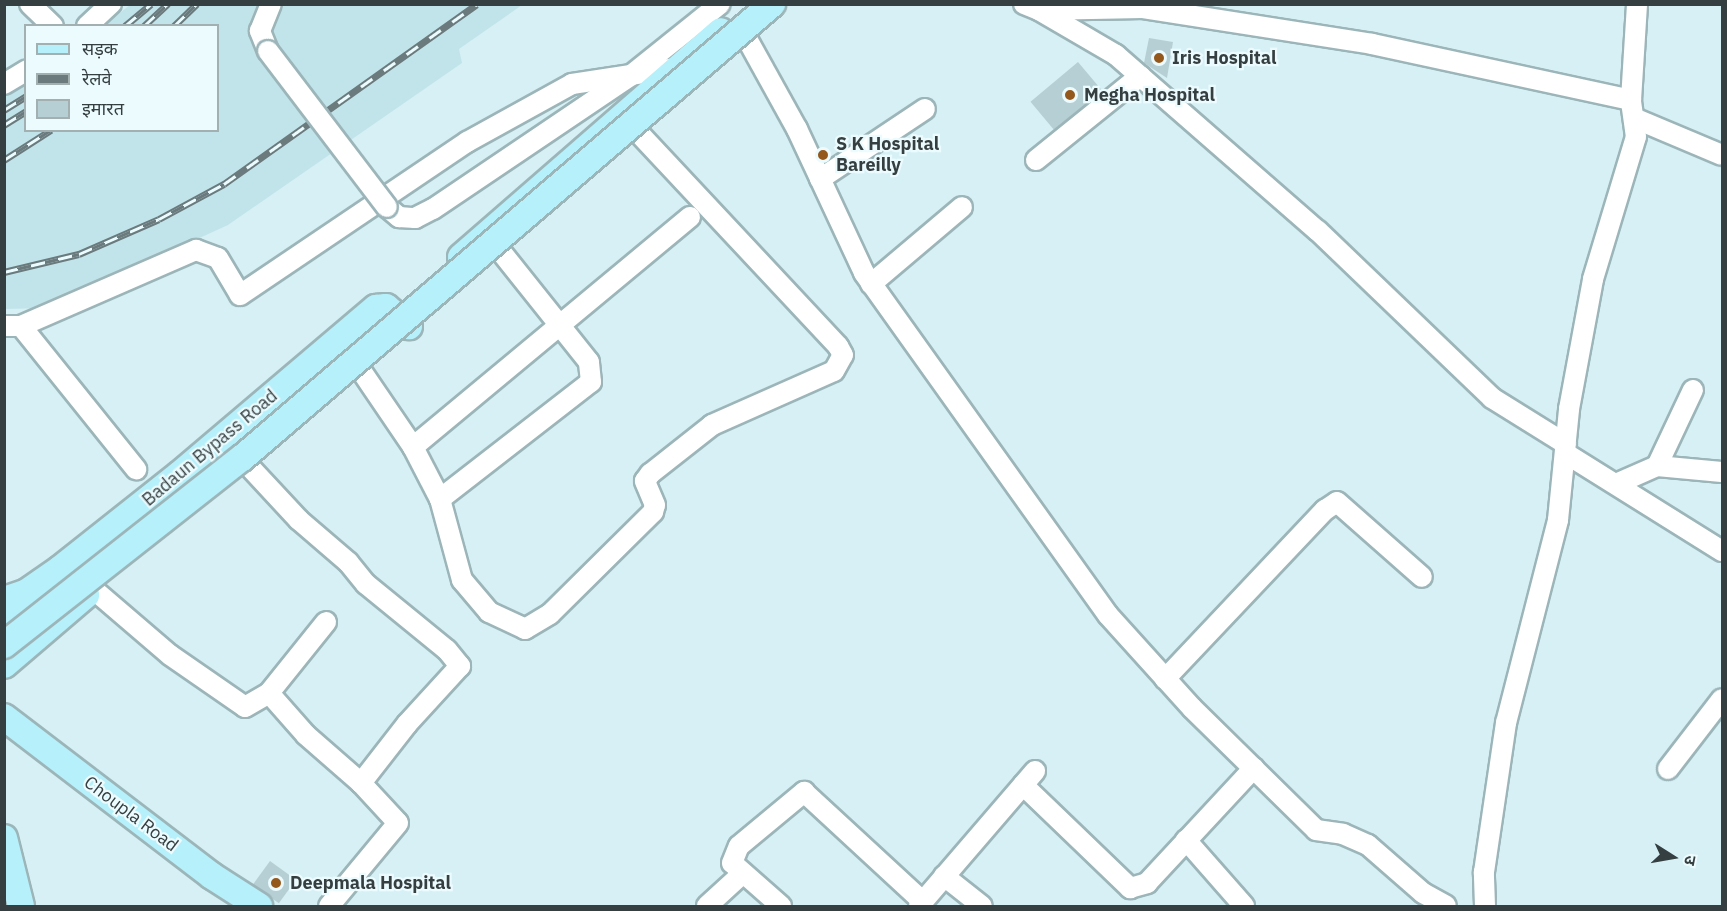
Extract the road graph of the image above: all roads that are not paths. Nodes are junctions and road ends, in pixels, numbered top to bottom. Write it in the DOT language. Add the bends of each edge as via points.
graph roads {
  1 [pos="30,4"];
  2 [pos="111,4"];
  3 [pos="271,4"];
  4 [pos="720,4"];
  5 [pos="754,4"];
  6 [pos="772,4"];
  7 [pos="784,4"];
  8 [pos="1637,4"];
  9 [pos="1032,7"];
  10 [pos="51,24"];
  11 [pos="89,24"];
  12 [pos="746,37"];
  13 [pos="677,68"];
  14 [pos="630,76"];
  15 [pos="1140,76"];
  16 [pos="925,109"];
  17 [pos="1633,109"];
  18 [pos="636,130"];
  19 [pos="1722,155"];
  20 [pos="1036,160"];
  21 [pos="820,179"];
  22 [pos="962,207"];
  23 [pos="690,217"];
  24 [pos="492,241"];
  25 [pos="871,284"];
  26 [pos="394,316"];
  27 [pos="13,326"];
  28 [pos="561,327"];
  29 [pos="360,369"];
  30 [pos="1693,390"];
  31 [pos="413,447"];
  32 [pos="1566,448"];
  33 [pos="246,463"];
  34 [pos="1658,466"];
  35 [pos="136,469"];
  36 [pos="1722,472"];
  37 [pos="1616,484"];
  38 [pos="440,499"];
  39 [pos="1722,551"];
  40 [pos="1422,577"];
  41 [pos="93,589"];
  42 [pos="4,600"];
  43 [pos="326,622"];
  44 [pos="4,626"];
  45 [pos="4,645"];
  46 [pos="4,665"];
  47 [pos="1166,679"];
  48 [pos="269,693"];
  49 [pos="1722,699"];
  50 [pos="4,717"];
  51 [pos="1254,768"];
  52 [pos="1668,769"];
  53 [pos="361,783"];
  54 [pos="4,838"];
  55 [pos="1186,840"];
  56 [pos="741,875"];
  57 [pos="945,876"];
  58 [pos="921,904"];
  59 [pos="21,906"];
  60 [pos="259,906"];
  61 [pos="328,906"];
  62 [pos="707,906"];
  63 [pos="781,906"];
  64 [pos="982,906"];
  65 [pos="1244,906"];
  66 [pos="1446,906"];
  67 [pos="1485,906"];
  1 -- 10 [label="street"];
  2 -- 11 [label="street"];
  3 -- 14 [label="street, bridge" via="260,30 268,51 387,207 399,217 416,218 434,209"];
  4 -- 14 [label="street"];
  5 -- 13 [label="main road"];
  6 -- 45 [label="main road, bridge" via="242,458"];
  7 -- 12 [label="main road"];
  8 -- 17 [label="street"];
  9 -- 15 [label="street" via="1116,55"];
  9 -- 17 [label="street" via="1143,8 1372,44"];
  12 -- 18 [label="main road"];
  12 -- 21 [label="street"];
  13 -- 14 [label="street"];
  13 -- 24 [label="main road"];
  14 -- 27 [label="street" via="572,84 467,142 240,295 218,258 196,250"];
  15 -- 20 [label="street"];
  15 -- 32 [label="street" via="1318,231 1492,398"];
  16 -- 21 [label="street"];
  17 -- 19 [label="street"];
  17 -- 32 [label="street" via="1636,137 1593,279"];
  18 -- 24 [label="main road"];
  18 -- 38 [label="street" via="838,346 843,355 840,365 824,378 712,425 650,474 645,480 656,505 653,512 550,614 525,629 489,612 462,580"];
  21 -- 25 [label="street"];
  22 -- 25 [label="street"];
  23 -- 28 [label="street"];
  24 -- 26 [label="main road"];
  24 -- 28 [label="street"];
  25 -- 47 [label="street" via="1108,615"];
  26 -- 29 [label="main road"];
  26 -- 42 [label="main road, Badaun Bypass Road" via="180,474 60,569 27,592"];
  26 -- 44 [label="main road" via="272,424 67,587"];
  27 -- 35 [label="street"];
  28 -- 31 [label="street"];
  28 -- 38 [label="street" via="589,362 591,382"];
  29 -- 31 [label="street"];
  29 -- 33 [label="main road"];
  30 -- 34 [label="street"];
  31 -- 38 [label="street"];
  32 -- 37 [label="street"];
  32 -- 67 [label="street" via="1558,520 1506,723 1484,872"];
  33 -- 41 [label="main road"];
  33 -- 53 [label="street" via="366,584 447,650 460,666"];
  34 -- 36 [label="street"];
  34 -- 37 [label="street"];
  37 -- 39 [label="street"];
  40 -- 47 [label="street" via="1337,502 1325,510"];
  41 -- 46 [label="main road"];
  41 -- 48 [label="street" via="170,655 245,707"];
  43 -- 48 [label="street"];
  47 -- 51 [label="street"];
  48 -- 53 [label="street" via="306,735"];
  49 -- 52 [label="street"];
  50 -- 60 [label="main road, Choupla Road" via="212,876"];
  51 -- 55 [label="street"];
  51 -- 66 [label="street" via="1316,830 1343,834 1368,845 1423,893"];
  53 -- 61 [label="street" via="398,823"];
  54 -- 59 [label="main road"];
  55 -- 57 [label="street" via="1147,883 1130,888 1029,778"];
  55 -- 65 [label="street"];
  56 -- 58 [label="street" via="732,863 739,846 804,792"];
  56 -- 62 [label="street"];
  56 -- 63 [label="street"];
  57 -- 58 [label="street"];
  57 -- 64 [label="street"];
}
